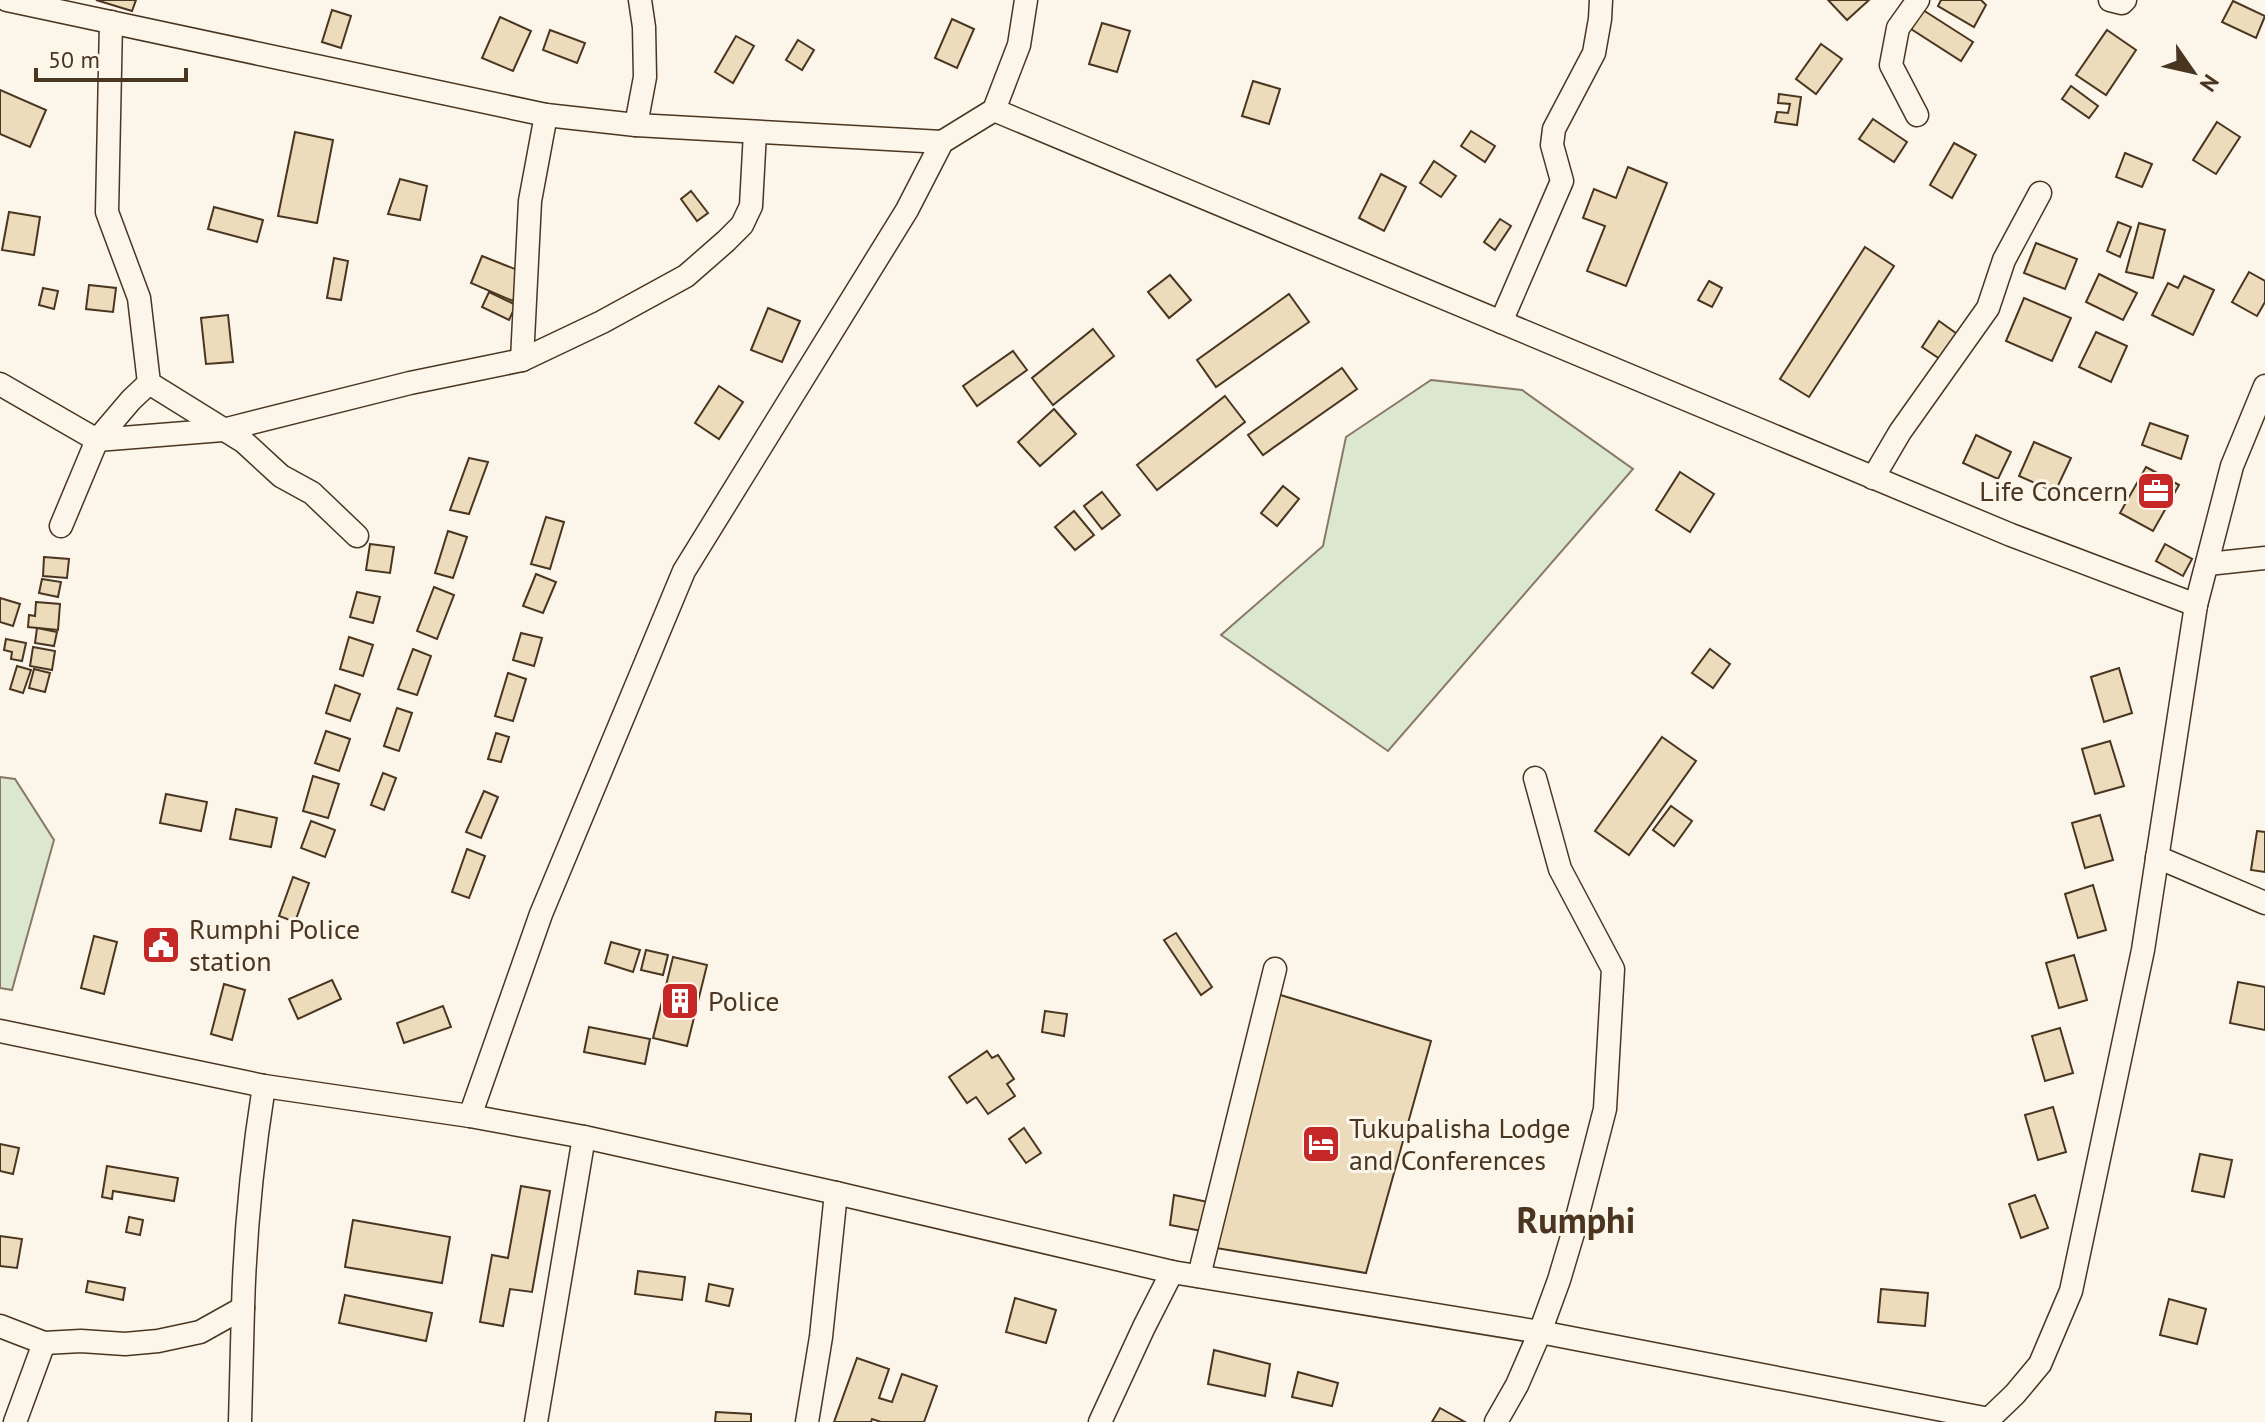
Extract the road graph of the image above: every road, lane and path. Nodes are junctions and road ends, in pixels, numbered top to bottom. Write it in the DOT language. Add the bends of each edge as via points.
graph roads {
  1 [pos="7,0"];
  2 [pos="640,0"];
  3 [pos="1026,0"];
  4 [pos="1601,0"];
  5 [pos="1918,0"];
  6 [pos="2110,0"];
  7 [pos="2125,0"];
  8 [pos="111,22"];
  9 [pos="994,110"];
  10 [pos="546,115"];
  11 [pos="1917,115"];
  12 [pos="636,125"];
  13 [pos="755,132"];
  14 [pos="942,142"];
  15 [pos="2040,193"];
  16 [pos="1501,322"];
  17 [pos="522,360"];
  18 [pos="149,383"];
  19 [pos="0,384"];
  20 [pos="2265,386"];
  21 [pos="223,430"];
  22 [pos="97,440"];
  23 [pos="1873,478"];
  24 [pos="61,526"];
  25 [pos="357,536"];
  26 [pos="2265,558"];
  27 [pos="2208,564"];
  28 [pos="2196,605"];
  29 [pos="1535,778"];
  30 [pos="2157,857"];
  31 [pos="2265,903"];
  32 [pos="1275,969"];
  33 [pos="0,1031"];
  34 [pos="264,1086"];
  35 [pos="470,1116"];
  36 [pos="584,1137"];
  37 [pos="836,1193"];
  38 [pos="1172,1272"];
  39 [pos="1199,1276"];
  40 [pos="243,1308"];
  41 [pos="0,1326"];
  42 [pos="1540,1332"];
  43 [pos="44,1343"];
  44 [pos="1992,1421"];
  45 [pos="15,1422"];
  46 [pos="240,1422"];
  47 [pos="536,1422"];
  48 [pos="807,1422"];
  49 [pos="1100,1422"];
  50 [pos="1496,1422"];
  1 -- 8 [label="street"];
  2 -- 12 [label="street" via="645,77"];
  3 -- 9 [label="street" via="1019,45"];
  4 -- 16 [label="street" via="1594,53 1554,129 1552,145 1562,181"];
  5 -- 11 [label="street" via="1898,28 1891,65"];
  6 -- 7 [label="street"];
  8 -- 10 [label="street"];
  8 -- 18 [label="street" via="107,212 139,298"];
  9 -- 14 [label="street"];
  9 -- 16 [label="street"];
  10 -- 12 [label="street"];
  10 -- 17 [label="street" via="530,201"];
  12 -- 13 [label="street"];
  13 -- 14 [label="street"];
  13 -- 17 [label="street" via="751,206 726,241 686,276"];
  14 -- 35 [label="street" via="907,210 684,571 541,914"];
  15 -- 23 [label="street" via="2004,260 1988,308"];
  16 -- 23 [label="street"];
  17 -- 21 [label="street"];
  18 -- 21 [label="street"];
  18 -- 22 [label="street"];
  19 -- 22 [label="street"];
  20 -- 27 [label="street" via="2232,466"];
  21 -- 22 [label="street"];
  21 -- 25 [label="street" via="281,476 312,493"];
  22 -- 24 [label="street"];
  23 -- 28 [label="street"];
  26 -- 27 [label="street"];
  27 -- 28 [label="street"];
  28 -- 30 [label="street"];
  29 -- 42 [label="street" via="1560,869 1613,969 1605,1109"];
  30 -- 31 [label="street"];
  30 -- 44 [label="street" via="2143,950 2071,1291 2040,1364"];
  32 -- 39 [label="street"];
  33 -- 34 [label="street"];
  34 -- 35 [label="street"];
  34 -- 40 [label="street" via="252,1157"];
  35 -- 36 [label="street"];
  36 -- 37 [label="street"];
  36 -- 47 [label="street"];
  37 -- 38 [label="street"];
  37 -- 48 [label="street"];
  38 -- 39 [label="street"];
  38 -- 49 [label="street"];
  39 -- 42 [label="street"];
  40 -- 43 [label="street" via="200,1332 158,1341"];
  40 -- 46 [label="street"];
  41 -- 43 [label="street"];
  42 -- 44 [label="street"];
  42 -- 50 [label="street"];
  43 -- 45 [label="street"];
}
